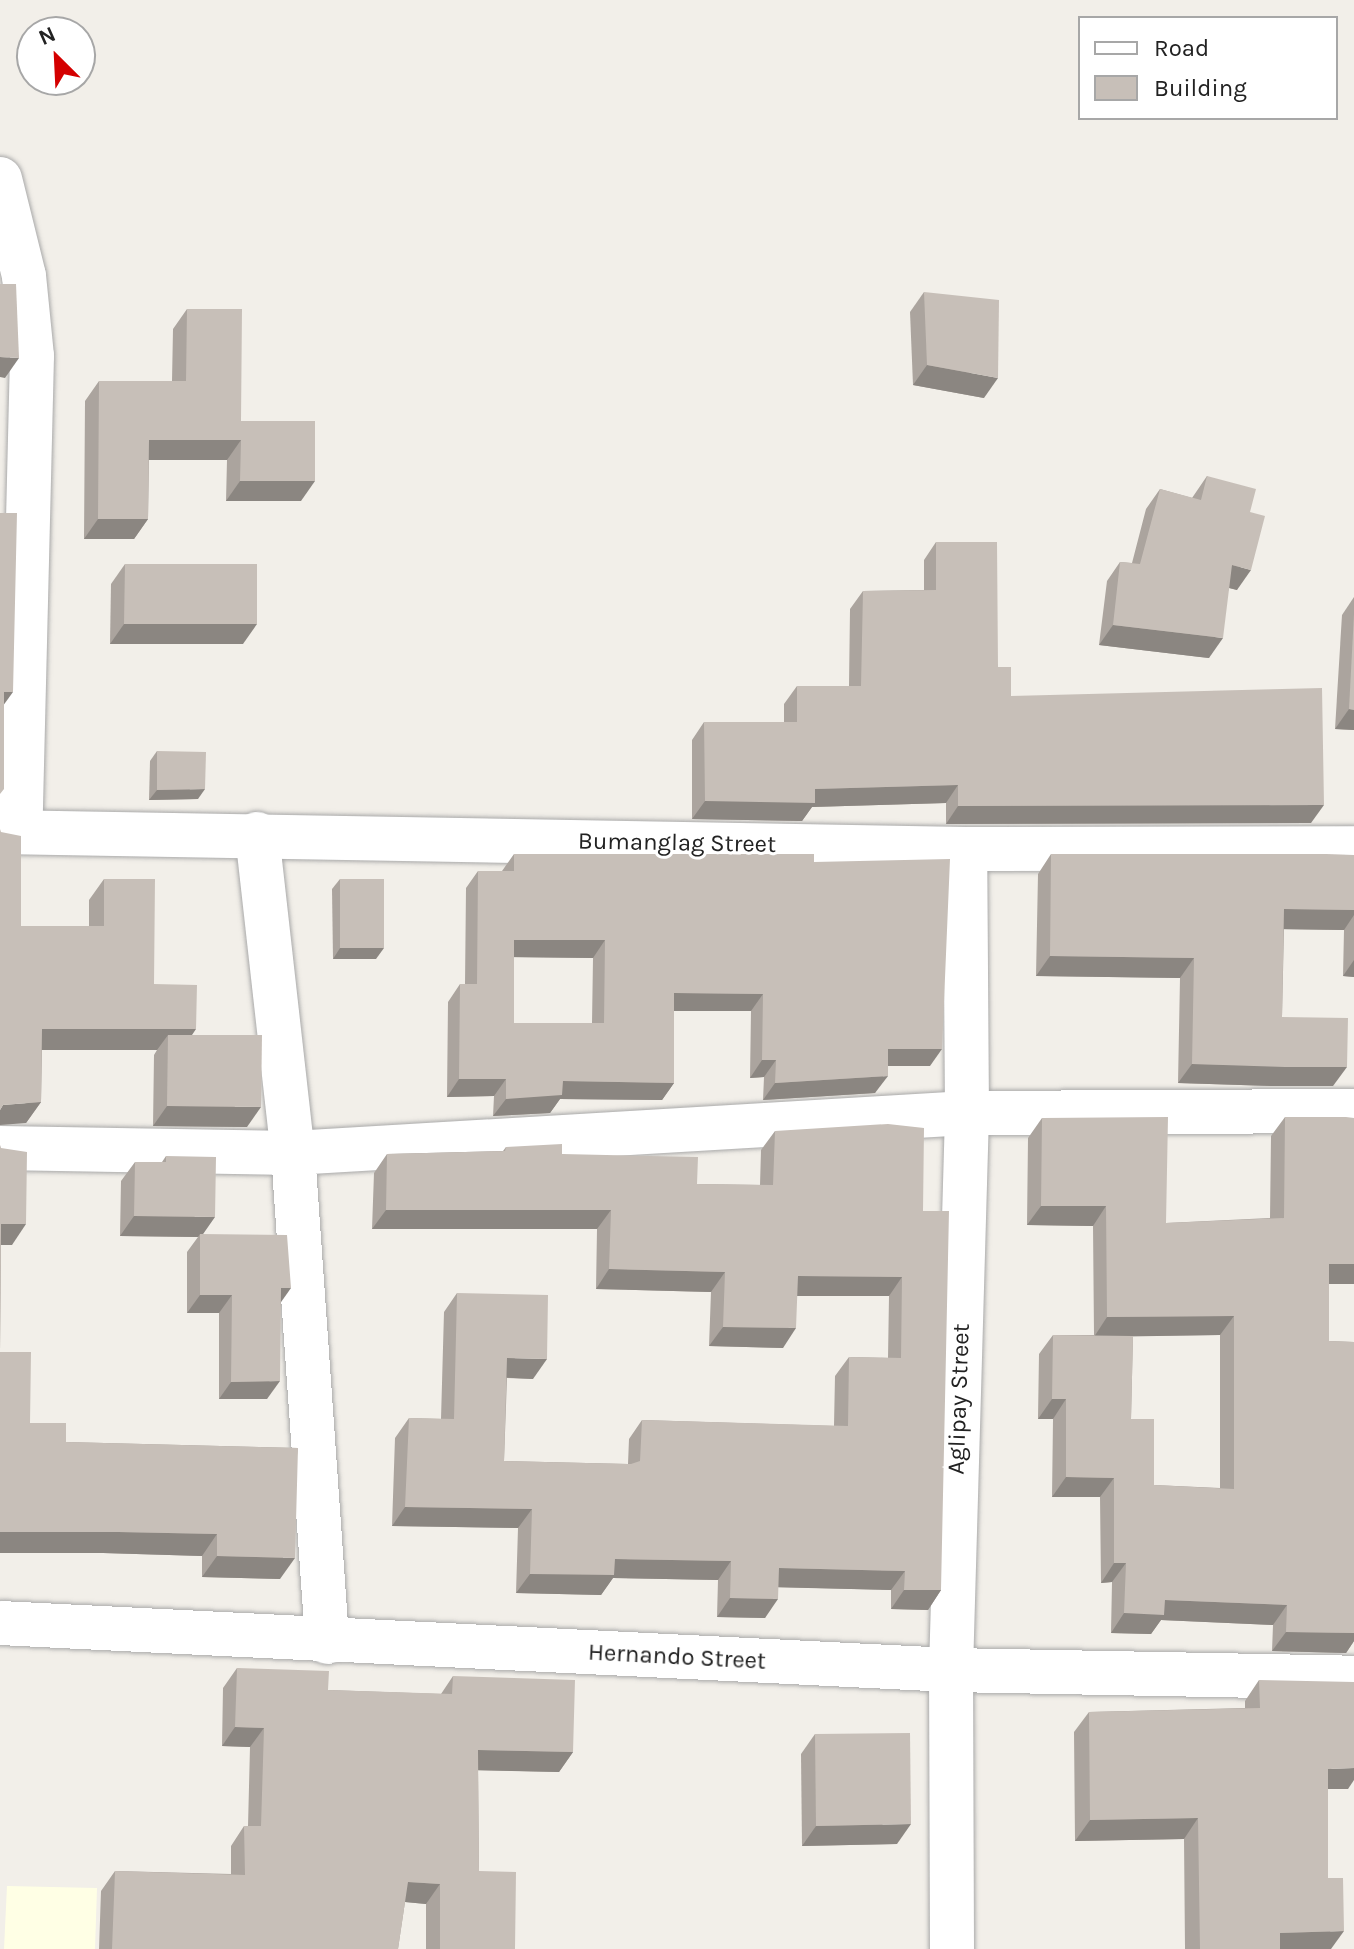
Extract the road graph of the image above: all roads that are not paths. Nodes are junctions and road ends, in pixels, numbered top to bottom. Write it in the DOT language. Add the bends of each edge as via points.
graph roads {
  1 [pos="0,179"];
  2 [pos="10,832"];
  3 [pos="257,834"];
  4 [pos="1354,848"];
  5 [pos="965,849"];
  6 [pos="1354,1111"];
  7 [pos="967,1113"];
  8 [pos="0,1148"];
  9 [pos="293,1153"];
  10 [pos="0,1623"];
  11 [pos="327,1642"];
  12 [pos="951,1670"];
  13 [pos="1354,1678"];
  14 [pos="952,1949"];
  1 -- 2 [label="street" via="24,276 32,356"];
  2 -- 3 [label="street, Bumanglag Street"];
  3 -- 5 [label="street, Bumanglag Street"];
  3 -- 9 [label="street"];
  4 -- 5 [label="street, Bumanglag Street"];
  5 -- 7 [label="street, Aglipay Street"];
  6 -- 7 [label="street"];
  7 -- 9 [label="street"];
  7 -- 12 [label="street, Aglipay Street"];
  8 -- 9 [label="street"];
  9 -- 11 [label="street"];
  10 -- 11 [label="street, Hernando Street"];
  11 -- 12 [label="street, Hernando Street"];
  12 -- 13 [label="street, Hernando Street"];
  12 -- 14 [label="street, Aglipay Street"];
}
